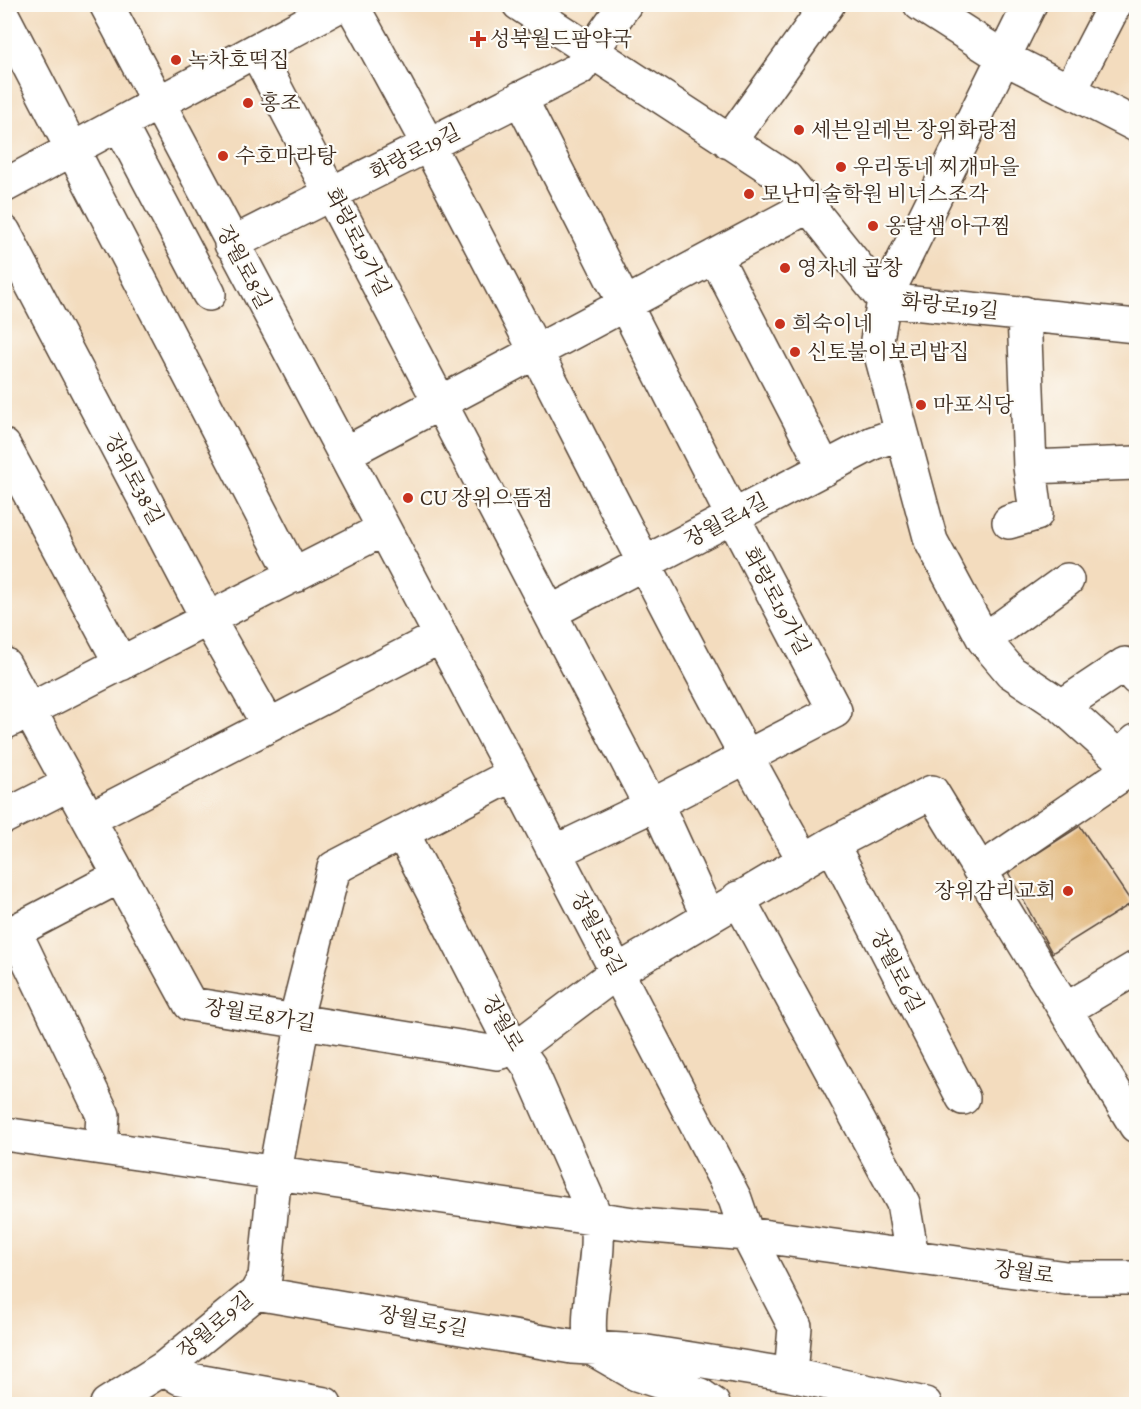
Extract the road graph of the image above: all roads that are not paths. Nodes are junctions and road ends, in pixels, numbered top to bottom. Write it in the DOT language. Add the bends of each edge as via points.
graph roads {
  1 [pos="106,4"];
  2 [pos="342,4"];
  3 [pos="351,4"];
  4 [pos="519,4"];
  5 [pos="626,4"];
  6 [pos="828,4"];
  7 [pos="920,4"];
  8 [pos="1030,4"];
  9 [pos="1115,4"];
  10 [pos="4,18"];
  11 [pos="256,51"];
  12 [pos="591,51"];
  13 [pos="1003,57"];
  14 [pos="1070,91"];
  15 [pos="520,98"];
  16 [pos="159,105"];
  17 [pos="120,125"];
  18 [pos="1137,125"];
  19 [pos="729,142"];
  20 [pos="430,144"];
  21 [pos="73,151"];
  22 [pos="4,186"];
  23 [pos="333,193"];
  24 [pos="808,206"];
  25 [pos="4,232"];
  26 [pos="231,244"];
  27 [pos="715,256"];
  28 [pos="209,294"];
  29 [pos="884,300"];
  30 [pos="626,304"];
  31 [pos="1024,313"];
  32 [pos="1137,326"];
  33 [pos="537,351"];
  34 [pos="440,403"];
  35 [pos="902,433"];
  36 [pos="4,446"];
  37 [pos="344,454"];
  38 [pos="1137,463"];
  39 [pos="1030,467"];
  40 [pos="825,469"];
  41 [pos="733,517"];
  42 [pos="1009,522"];
  43 [pos="384,529"];
  44 [pos="642,564"];
  45 [pos="294,576"];
  46 [pos="1067,580"];
  47 [pos="551,612"];
  48 [pos="209,621"];
  49 [pos="441,636"];
  50 [pos="984,640"];
  51 [pos="4,664"];
  52 [pos="121,664"];
  53 [pos="1137,678"];
  54 [pos="1062,706"];
  55 [pos="17,716"];
  56 [pos="268,724"];
  57 [pos="745,756"];
  58 [pos="1131,757"];
  59 [pos="514,774"];
  60 [pos="69,784"];
  61 [pos="653,805"];
  62 [pos="4,817"];
  63 [pos="89,819"];
  64 [pos="402,832"];
  65 [pos="832,844"];
  66 [pos="555,852"];
  67 [pos="804,860"];
  68 [pos="980,871"];
  69 [pos="120,876"];
  70 [pos="738,898"];
  71 [pos="708,917"];
  72 [pos="10,935"];
  73 [pos="1137,968"];
  74 [pos="618,971"];
  75 [pos="1065,1010"];
  76 [pos="300,1022"];
  77 [pos="516,1048"];
  78 [pos="963,1098"];
  79 [pos="1137,1126"];
  80 [pos="4,1134"];
  81 [pos="101,1147"];
  82 [pos="274,1171"];
  83 [pos="596,1218"];
  84 [pos="747,1233"];
  85 [pos="912,1256"];
  86 [pos="1137,1278"];
  87 [pos="256,1293"];
  88 [pos="591,1348"];
  89 [pos="164,1368"];
  90 [pos="791,1375"];
  91 [pos="107,1404"];
  92 [pos="325,1404"];
  93 [pos="713,1404"];
  94 [pos="925,1404"];
  1 -- 16 [label="street, 장월로8길"];
  2 -- 11 [label="street"];
  3 -- 20 [label="street"];
  4 -- 12 [label="street, 화랑로19길"];
  5 -- 12 [label="street, 화랑로19길"];
  6 -- 19 [label="street"];
  7 -- 13 [label="street"];
  8 -- 13 [label="street"];
  9 -- 14 [label="street"];
  10 -- 21 [label="street"];
  11 -- 16 [label="street"];
  11 -- 23 [label="street, 화랑로19가길"];
  12 -- 15 [label="street, 화랑로19길" via="579,69"];
  12 -- 19 [label="street, 화랑로19길"];
  13 -- 14 [label="street"];
  13 -- 29 [label="street"];
  14 -- 18 [label="street"];
  15 -- 20 [label="street, 화랑로19길"];
  15 -- 30 [label="street, 화랑로19가길"];
  16 -- 17 [label="street"];
  16 -- 26 [label="street, 장월로8길"];
  17 -- 21 [label="street"];
  17 -- 28 [label="street"];
  19 -- 24 [label="street, 화랑로19길" via="786,178"];
  20 -- 23 [label="street, 화랑로19길"];
  20 -- 33 [label="street"];
  21 -- 22 [label="street"];
  21 -- 45 [label="street"];
  23 -- 26 [label="street, 화랑로19길"];
  23 -- 34 [label="street, 화랑로19가길"];
  24 -- 27 [label="street"];
  24 -- 29 [label="street, 화랑로19길"];
  25 -- 48 [label="street, 장위로38길"];
  26 -- 37 [label="street, 장월로8길"];
  27 -- 30 [label="street"];
  27 -- 40 [label="street"];
  29 -- 31 [label="street, 화랑로19길"];
  29 -- 35 [label="street" via="877,340"];
  30 -- 33 [label="street"];
  30 -- 41 [label="street, 화랑로19가길"];
  31 -- 32 [label="street, 화랑로19길"];
  31 -- 39 [label="street, 화랑로19길"];
  33 -- 34 [label="street"];
  33 -- 44 [label="street"];
  34 -- 37 [label="street"];
  34 -- 47 [label="street, 화랑로19가길"];
  35 -- 40 [label="street, 장월로4길" via="873,443"];
  35 -- 50 [label="street" via="931,541"];
  36 -- 52 [label="street"];
  37 -- 43 [label="street, 장월로8길"];
  38 -- 39 [label="street"];
  39 -- 42 [label="street, 화랑로19길" via="1036,514"];
  40 -- 41 [label="street, 장월로4길"];
  41 -- 44 [label="street, 장월로4길"];
  41 -- 57 [label="street, 화랑로19가길" via="835,711"];
  43 -- 45 [label="street"];
  43 -- 49 [label="street, 장월로8길"];
  44 -- 47 [label="street, 장월로4길"];
  44 -- 57 [label="street"];
  45 -- 48 [label="street"];
  46 -- 50 [label="street"];
  47 -- 61 [label="street, 화랑로19가길"];
  48 -- 52 [label="street"];
  48 -- 56 [label="street, 장위로38길"];
  49 -- 56 [label="street"];
  49 -- 59 [label="street, 장월로8길"];
  50 -- 54 [label="street" via="1011,672"];
  51 -- 55 [label="street, 장월로8가길"];
  52 -- 55 [label="street"];
  53 -- 54 [label="street" via="1125,664"];
  54 -- 58 [label="street"];
  55 -- 60 [label="street, 장월로8가길"];
  56 -- 63 [label="street"];
  57 -- 61 [label="street, 화랑로19가길"];
  57 -- 67 [label="street"];
  58 -- 68 [label="street" via="1121,775"];
  59 -- 64 [label="street"];
  59 -- 66 [label="street, 장월로8길"];
  60 -- 62 [label="street"];
  60 -- 63 [label="street, 장월로8가길"];
  61 -- 66 [label="street, 화랑로19가길"];
  61 -- 71 [label="street, 화랑로19가길" via="662,816"];
  63 -- 69 [label="street, 장월로8가길"];
  64 -- 76 [label="street" via="334,868 299,1006"];
  64 -- 77 [label="street, 장월로"];
  65 -- 67 [label="street"];
  65 -- 68 [label="street" via="932,792"];
  65 -- 78 [label="street, 장월로6길"];
  66 -- 74 [label="street, 장월로8길"];
  67 -- 70 [label="street"];
  68 -- 75 [label="street"];
  69 -- 72 [label="street"];
  69 -- 76 [label="street, 장월로8가길" via="190,1004"];
  70 -- 71 [label="street"];
  70 -- 85 [label="street" via="903,1203"];
  71 -- 74 [label="street"];
  72 -- 81 [label="street" via="103,1115"];
  73 -- 75 [label="street"];
  74 -- 77 [label="street"];
  74 -- 84 [label="street, 장월로8길" via="735,1199"];
  75 -- 79 [label="street"];
  76 -- 77 [label="street, 장월로8가길" via="497,1053"];
  76 -- 82 [label="street"];
  77 -- 83 [label="street, 장월로" via="529,1066"];
  80 -- 81 [label="street, 장월로"];
  81 -- 82 [label="street, 장월로"];
  82 -- 83 [label="street, 장월로"];
  82 -- 87 [label="street, 장월로9길" via="265,1277"];
  83 -- 84 [label="street, 장월로"];
  83 -- 88 [label="street, 장월로" via="599,1241 588,1327"];
  84 -- 85 [label="street, 장월로"];
  84 -- 90 [label="street" via="795,1328"];
  85 -- 86 [label="street, 장월로" via="1066,1278"];
  87 -- 88 [label="street, 장월로5길"];
  87 -- 89 [label="street, 장월로9길"];
  88 -- 90 [label="street, 장월로5길" via="641,1351"];
  88 -- 93 [label="street, 장월로5길" via="636,1374 700,1395"];
  89 -- 91 [label="street, 장월로9길"];
  89 -- 92 [label="street, 장월로9길" via="180,1378"];
  90 -- 94 [label="street, 장월로5길"];
}
